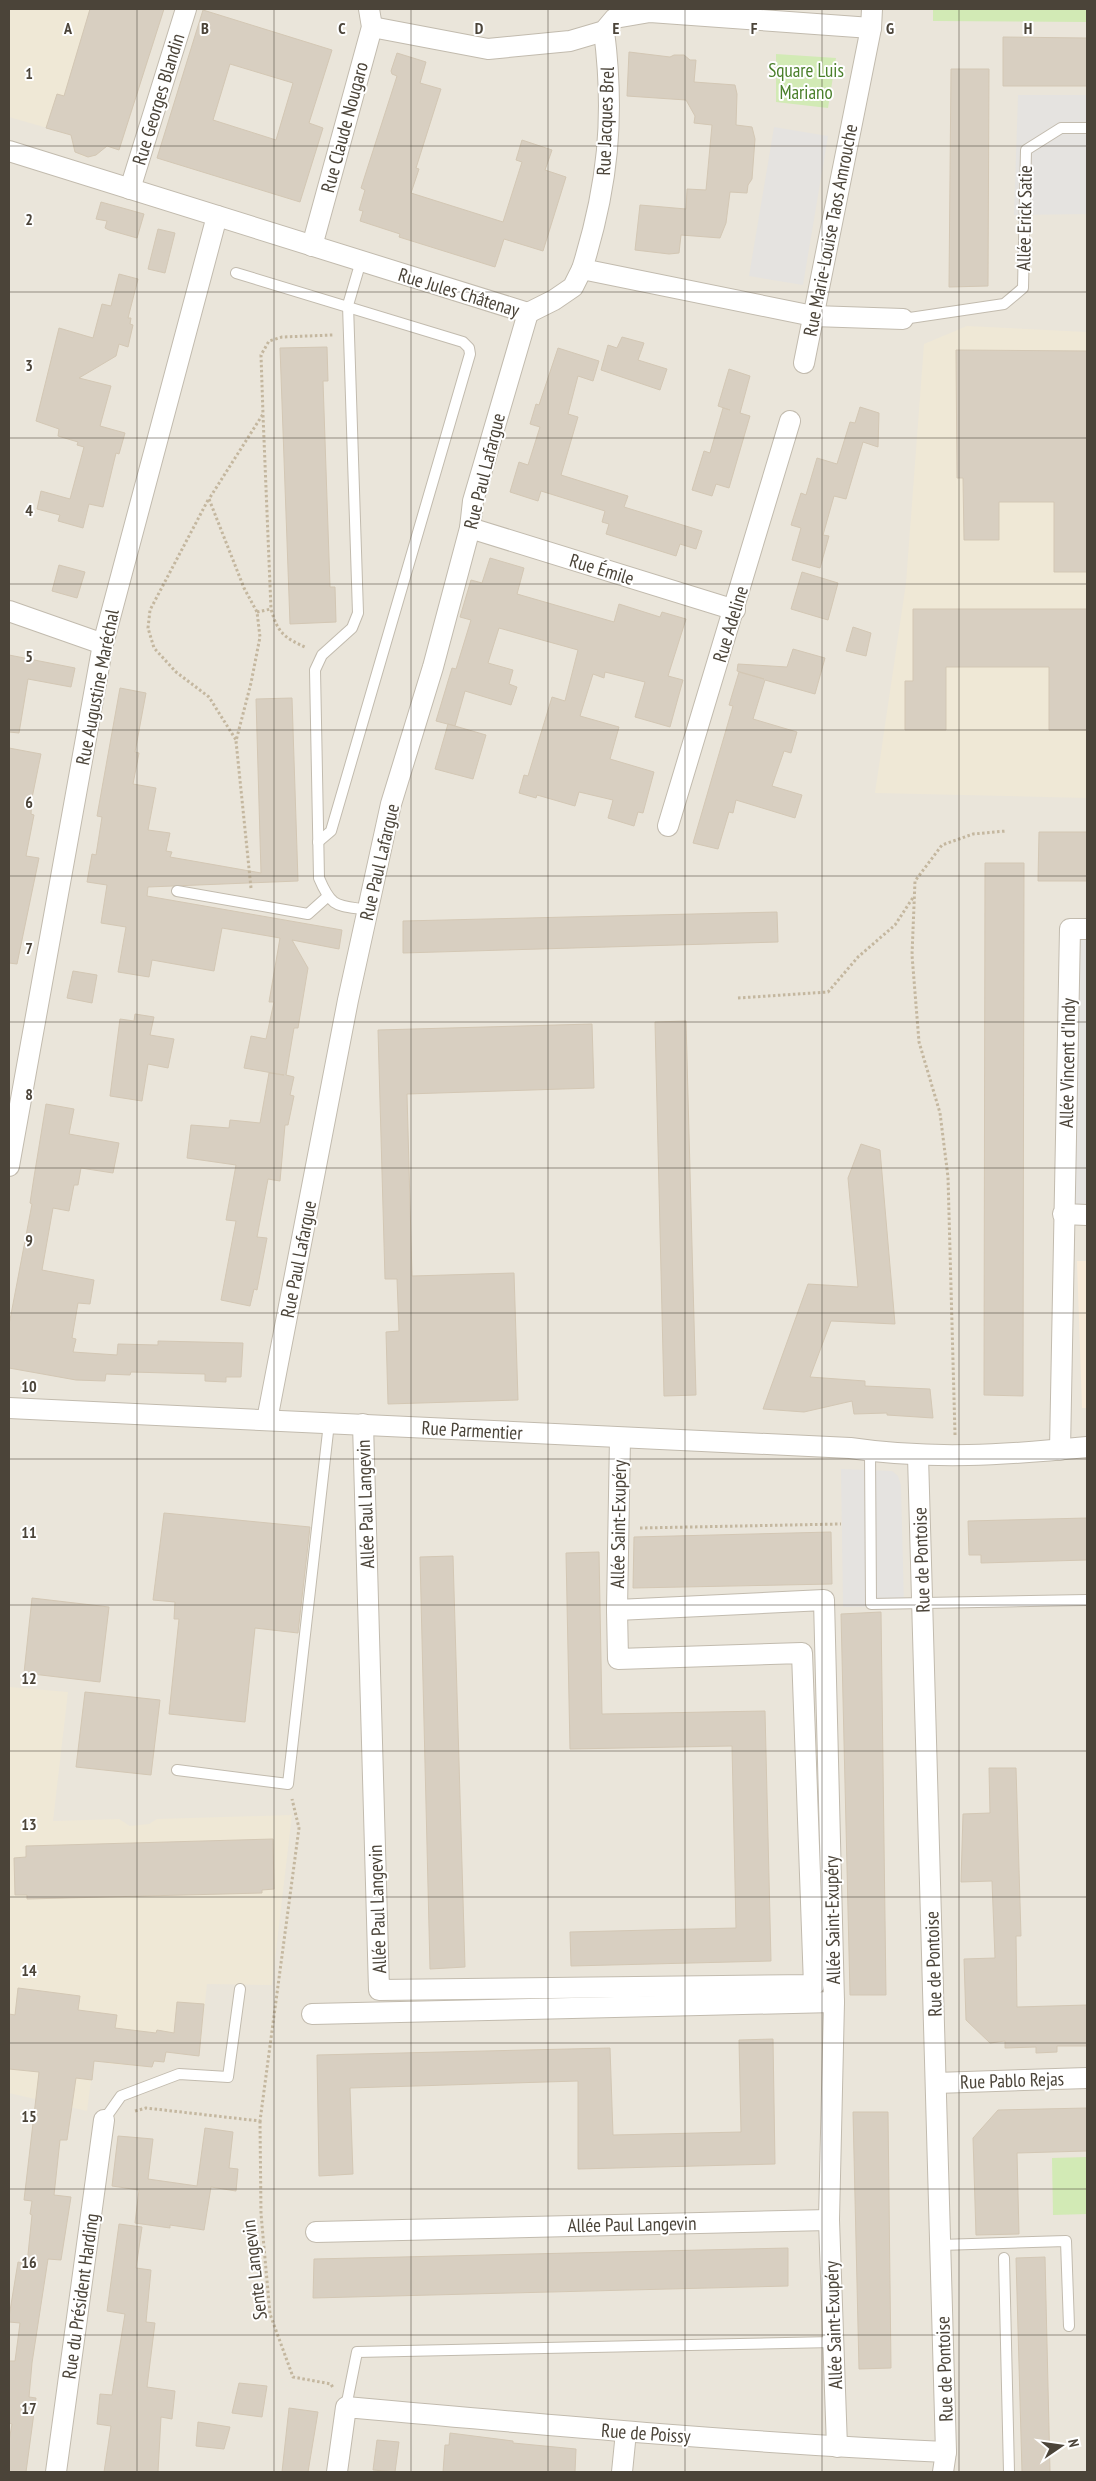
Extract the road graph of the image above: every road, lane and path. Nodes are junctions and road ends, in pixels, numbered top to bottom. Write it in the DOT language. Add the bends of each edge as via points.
graph roads {
  1 [pos="186,9"];
  2 [pos="371,18"];
  3 [pos="871,18"];
  4 [pos="612,19"];
  5 [pos="1087,128"];
  6 [pos="9,151"];
  7 [pos="130,189"];
  8 [pos="217,216"];
  9 [pos="312,246"];
  10 [pos="361,261"];
  11 [pos="582,269"];
  12 [pos="236,273"];
  13 [pos="348,305"];
  14 [pos="528,313"];
  15 [pos="813,316"];
  16 [pos="903,319"];
  17 [pos="349,334"];
  18 [pos="804,363"];
  19 [pos="263,414"];
  20 [pos="790,420"];
  21 [pos="209,500"];
  22 [pos="470,528"];
  23 [pos="272,609"];
  24 [pos="735,610"];
  25 [pos="9,611"];
  26 [pos="257,612"];
  27 [pos="103,644"];
  28 [pos="322,655"];
  29 [pos="236,741"];
  30 [pos="668,826"];
  31 [pos="1006,831"];
  32 [pos="318,842"];
  33 [pos="178,891"];
  34 [pos="914,895"];
  35 [pos="327,897"];
  36 [pos="253,904"];
  37 [pos="368,910"];
  38 [pos="1087,929"];
  39 [pos="738,998"];
  40 [pos="9,1166"];
  41 [pos="1064,1214"];
  42 [pos="1087,1215"];
  43 [pos="9,1408"];
  44 [pos="267,1420"];
  45 [pos="329,1423"];
  46 [pos="363,1424"];
  47 [pos="620,1438"];
  48 [pos="1087,1447"];
  49 [pos="1060,1450"];
  50 [pos="870,1451"];
  51 [pos="926,1456"];
  52 [pos="955,1456"];
  53 [pos="842,1524"];
  54 [pos="639,1528"];
  55 [pos="1087,1600"];
  56 [pos="922,1603"];
  57 [pos="616,1610"];
  58 [pos="177,1770"];
  59 [pos="814,1985"];
  60 [pos="240,1989"];
  61 [pos="834,2002"];
  62 [pos="312,2014"];
  63 [pos="1087,2078"];
  64 [pos="936,2083"];
  65 [pos="104,2120"];
  66 [pos="260,2121"];
  67 [pos="829,2220"];
  68 [pos="316,2232"];
  69 [pos="941,2245"];
  70 [pos="1004,2258"];
  71 [pos="1069,2326"];
  72 [pos="834,2342"];
  73 [pos="346,2408"];
  74 [pos="626,2432"];
  75 [pos="837,2447"];
  76 [pos="946,2452"];
  77 [pos="56,2472"];
  78 [pos="337,2472"];
  79 [pos="622,2472"];
  80 [pos="943,2472"];
  81 [pos="1009,2472"];
  1 -- 7 [label="street, Rue Georges Blandin"];
  2 -- 4 [label="street" via="488,49 570,41"];
  2 -- 9 [label="street, Rue Claude Nougaro"];
  3 -- 4 [label="street" via="650,12"];
  3 -- 15 [label="street, Rue Marie-Louise Taos Amrouche"];
  4 -- 11 [label="street, Rue Jacques Brel" via="608,155 597,219"];
  5 -- 16 [label="lane, Allée Erick Satie" via="1061,128 1026,150 1023,288 1004,304"];
  6 -- 7 [label="street, Rue Jules Châtenay"];
  7 -- 8 [label="street, Rue Jules Châtenay"];
  8 -- 9 [label="street, Rue Jules Châtenay"];
  8 -- 27 [label="street, Rue Augustine Maréchal"];
  9 -- 10 [label="street, Rue Jules Châtenay"];
  10 -- 13 [label="lane"];
  10 -- 14 [label="street, Rue Jules Châtenay"];
  11 -- 14 [label="street, Rue Jules Châtenay" via="573,287"];
  11 -- 15 [label="street"];
  12 -- 13 [label="lane"];
  13 -- 17 [label="lane"];
  13 -- 32 [label="lane" via="463,342 470,354 331,831"];
  14 -- 22 [label="street, Rue Paul Lafargue" via="473,501"];
  15 -- 16 [label="street"];
  15 -- 18 [label="street, Rue Marie-Louise Taos Amrouche"];
  17 -- 19 [label="path" via="282,337 270,341 261,355"];
  17 -- 28 [label="lane" via="358,613 352,628"];
  19 -- 21 [label="path"];
  19 -- 23 [label="path"];
  20 -- 24 [label="street, Rue Adeline"];
  21 -- 26 [label="path"];
  21 -- 29 [label="path" via="150,610 148,628 154,648 176,672 209,696"];
  22 -- 24 [label="street, Rue Émile"];
  22 -- 37 [label="street, Rue Paul Lafargue" via="433,667 391,804"];
  23 -- 26 [label="path"];
  23 -- 28 [label="path" via="276,626 287,639"];
  24 -- 30 [label="street, Rue Adeline"];
  25 -- 27 [label="street"];
  26 -- 29 [label="path" via="260,637 252,683"];
  27 -- 40 [label="street, Rue Augustine Maréchal"];
  28 -- 32 [label="lane" via="315,670"];
  29 -- 36 [label="path"];
  31 -- 34 [label="path" via="973,834 942,845 915,881"];
  32 -- 35 [label="lane" via="319,878"];
  33 -- 36 [label="lane"];
  34 -- 39 [label="path" via="895,924 858,957 828,992"];
  34 -- 52 [label="path" via="912,956 919,1042 940,1113 948,1176"];
  35 -- 36 [label="lane" via="308,914"];
  35 -- 37 [label="lane" via="333,903"];
  37 -- 44 [label="street, Rue Paul Lafargue"];
  38 -- 41 [label="street, Allée Vincent d'Indy" via="1070,930"];
  41 -- 42 [label="street"];
  41 -- 49 [label="street, Allée Vincent d'Indy"];
  43 -- 44 [label="street, Rue Parmentier"];
  44 -- 45 [label="street, Rue Parmentier"];
  45 -- 46 [label="street, Rue Parmentier"];
  45 -- 58 [label="lane" via="288,1784"];
  46 -- 47 [label="street, Rue Parmentier"];
  46 -- 59 [label="street, Allée Paul Langevin" via="379,1990"];
  47 -- 50 [label="street, Rue Parmentier"];
  47 -- 57 [label="street, Allée Saint-Exupéry"];
  48 -- 49 [label="street, Rue Parmentier"];
  49 -- 52 [label="street, Rue Parmentier"];
  50 -- 51 [label="street, Rue Parmentier"];
  50 -- 56 [label="lane" via="871,1604"];
  51 -- 52 [label="street, Rue Parmentier"];
  51 -- 56 [label="street, Rue de Pontoise"];
  53 -- 54 [label="path"];
  55 -- 56 [label="lane"];
  56 -- 64 [label="street, Rue de Pontoise"];
  57 -- 59 [label="street, Allée Saint-Exupéry" via="618,1659 802,1653"];
  57 -- 61 [label="street, Allée Saint-Exupéry" via="824,1600"];
  60 -- 65 [label="lane" via="228,2077 180,2074 121,2096"];
  61 -- 62 [label="street"];
  61 -- 67 [label="street, Allée Saint-Exupéry"];
  63 -- 64 [label="street, Rue Pablo Rejas"];
  64 -- 69 [label="street, Rue de Pontoise"];
  65 -- 77 [label="street, Rue du Président Harding"];
  66 -- 73 [label="path, Sente Langevin" via="261,2214 270,2314 293,2377 331,2384"];
  67 -- 68 [label="street, Allée Paul Langevin"];
  67 -- 72 [label="street, Allée Saint-Exupéry"];
  69 -- 71 [label="lane" via="1066,2241"];
  69 -- 76 [label="street, Rue de Pontoise"];
  70 -- 81 [label="lane"];
  72 -- 73 [label="lane" via="357,2352"];
  72 -- 75 [label="street, Allée Saint-Exupéry"];
  73 -- 74 [label="street, Rue de Poissy"];
  73 -- 78 [label="street"];
  74 -- 75 [label="street, Rue de Poissy"];
  74 -- 79 [label="street"];
  75 -- 76 [label="street, Rue de Poissy"];
  76 -- 80 [label="street, Rue de Pontoise"];
}
